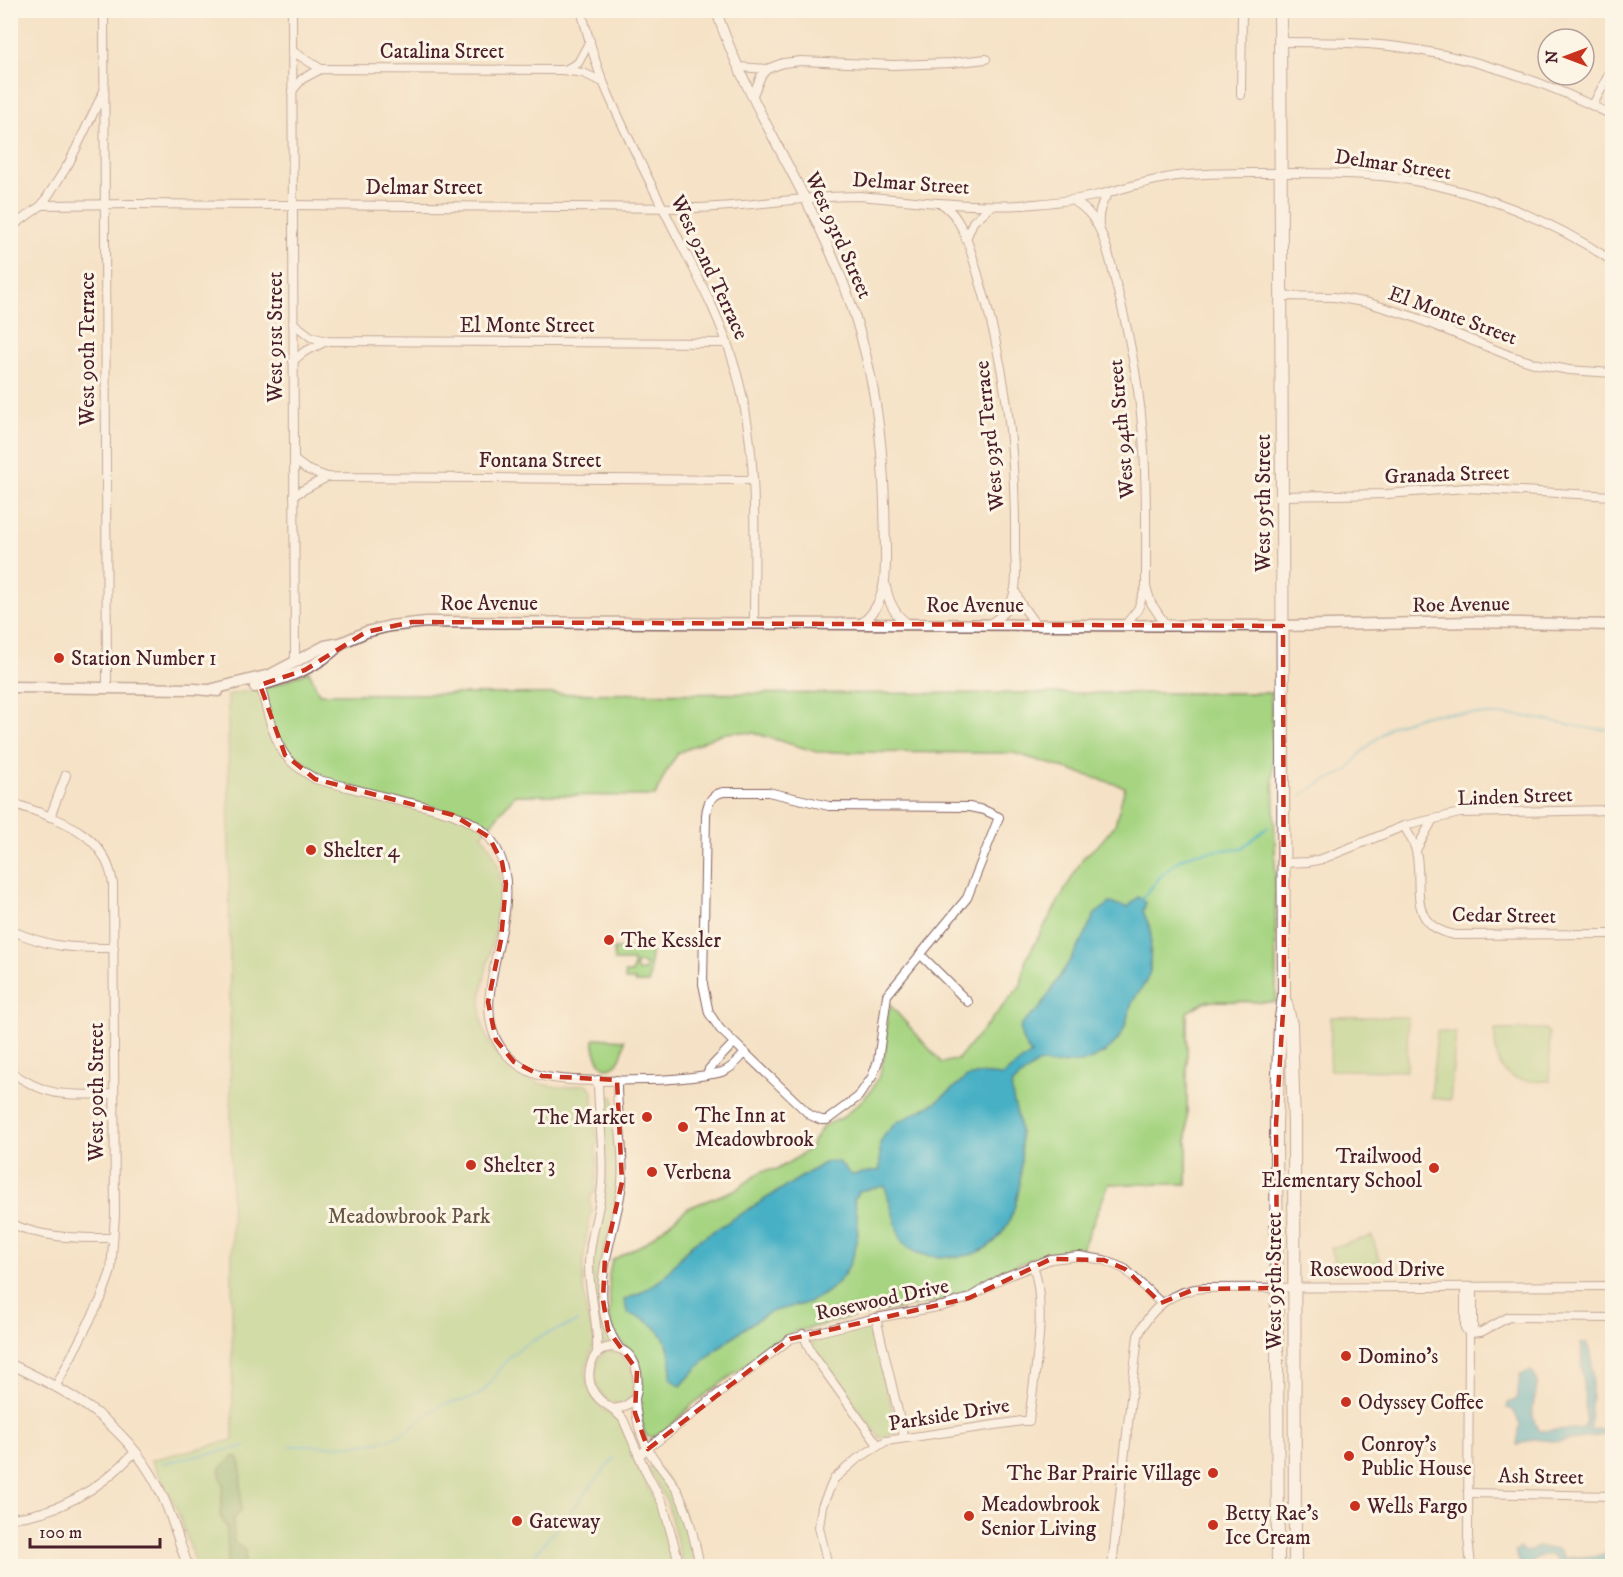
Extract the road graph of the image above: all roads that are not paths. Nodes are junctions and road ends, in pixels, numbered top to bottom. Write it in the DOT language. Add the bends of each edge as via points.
graph roads {
  1 [pos="104,10"];
  2 [pos="292,10"];
  3 [pos="581,10"];
  4 [pos="716,10"];
  5 [pos="1242,10"];
  6 [pos="1280,10"];
  7 [pos="590,41"];
  8 [pos="1280,42"];
  9 [pos="292,51"];
  10 [pos="986,59"];
  11 [pos="740,67"];
  12 [pos="1612,68"];
  13 [pos="321,69"];
  14 [pos="767,69"];
  15 [pos="562,70"];
  16 [pos="603,82"];
  17 [pos="292,91"];
  18 [pos="104,92"];
  19 [pos="753,95"];
  20 [pos="1241,95"];
  21 [pos="1593,105"];
  22 [pos="1612,115"];
  23 [pos="1280,173"];
  24 [pos="1110,192"];
  25 [pos="805,199"];
  26 [pos="1071,200"];
  27 [pos="941,203"];
  28 [pos="293,204"];
  29 [pos="42,205"];
  30 [pos="105,205"];
  31 [pos="663,207"];
  32 [pos="991,207"];
  33 [pos="10,228"];
  34 [pos="1100,229"];
  35 [pos="966,239"];
  36 [pos="1612,261"];
  37 [pos="1281,296"];
  38 [pos="293,323"];
  39 [pos="327,342"];
  40 [pos="727,343"];
  41 [pos="293,361"];
  42 [pos="1612,373"];
  43 [pos="294,460"];
  44 [pos="327,477"];
  45 [pos="753,480"];
  46 [pos="294,495"];
  47 [pos="1282,495"];
  48 [pos="1612,496"];
  49 [pos="885,585"];
  50 [pos="1146,587"];
  51 [pos="1015,591"];
  52 [pos="754,623"];
  53 [pos="861,624"];
  54 [pos="908,624"];
  55 [pos="1126,624"];
  56 [pos="1165,624"];
  57 [pos="988,625"];
  58 [pos="1036,625"];
  59 [pos="1612,625"];
  60 [pos="1283,626"];
  61 [pos="341,643"];
  62 [pos="295,663"];
  63 [pos="260,682"];
  64 [pos="10,687"];
  65 [pos="107,687"];
  66 [pos="66,775"];
  67 [pos="10,802"];
  68 [pos="1612,810"];
  69 [pos="50,817"];
  70 [pos="1433,819"];
  71 [pos="1404,826"];
  72 [pos="1416,850"];
  73 [pos="1283,863"];
  74 [pos="10,930"];
  75 [pos="1612,934"];
  76 [pos="114,948"];
  77 [pos="920,954"];
  78 [pos="1284,996"];
  79 [pos="968,1002"];
  80 [pos="734,1043"];
  81 [pos="744,1053"];
  82 [pos="10,1071"];
  83 [pos="708,1074"];
  84 [pos="598,1080"];
  85 [pos="617,1080"];
  86 [pos="114,1094"];
  87 [pos="10,1223"];
  88 [pos="114,1238"];
  89 [pos="1033,1265"];
  90 [pos="1612,1286"];
  91 [pos="1469,1287"];
  92 [pos="1277,1288"];
  93 [pos="1293,1288"];
  94 [pos="1161,1303"];
  95 [pos="876,1318"];
  96 [pos="1612,1318"];
  97 [pos="1469,1333"];
  98 [pos="803,1334"];
  99 [pos="619,1347"];
  100 [pos="597,1352"];
  101 [pos="10,1364"];
  102 [pos="56,1386"];
  103 [pos="635,1399"];
  104 [pos="613,1409"];
  105 [pos="904,1437"];
  106 [pos="878,1445"];
  107 [pos="648,1449"];
  108 [pos="135,1452"];
  109 [pos="639,1455"];
  110 [pos="1468,1493"];
  111 [pos="1612,1496"];
  112 [pos="10,1518"];
  113 [pos="188,1566"];
  114 [pos="680,1566"];
  115 [pos="700,1566"];
  116 [pos="828,1566"];
  117 [pos="1112,1566"];
  118 [pos="1278,1566"];
  119 [pos="1295,1566"];
  120 [pos="1471,1566"];
  1 -- 18 [label="street, West 90th Terrace"];
  2 -- 9 [label="street, West 91st Street"];
  3 -- 7 [label="street, West 92nd Terrace"];
  4 -- 11 [label="street, West 93rd Street"];
  5 -- 20 [label="street"];
  6 -- 8 [label="main road, West 95th Street"];
  7 -- 15 [label="street" via="575,67"];
  7 -- 16 [label="street, West 92nd Terrace"];
  8 -- 21 [label="street" via="1377,45 1448,56 1533,80"];
  8 -- 23 [label="main road, West 95th Street"];
  9 -- 13 [label="street"];
  9 -- 17 [label="street, West 91st Street"];
  10 -- 14 [label="street" via="902,65 801,61"];
  11 -- 14 [label="street"];
  11 -- 19 [label="street, West 93rd Street"];
  12 -- 21 [label="street"];
  13 -- 15 [label="street, Catalina Street"];
  13 -- 17 [label="street"];
  14 -- 19 [label="street"];
  15 -- 16 [label="street, Catalina Street" via="583,73"];
  16 -- 31 [label="street, West 92nd Terrace"];
  17 -- 28 [label="street, West 91st Street"];
  18 -- 29 [label="street" via="69,163"];
  18 -- 30 [label="street, West 90th Terrace"];
  19 -- 25 [label="street, West 93rd Street"];
  21 -- 22 [label="street"];
  23 -- 24 [label="street, Delmar Street" via="1186,175"];
  23 -- 36 [label="street, Delmar Street" via="1390,177 1468,193 1563,232"];
  23 -- 37 [label="main road, West 95th Street"];
  24 -- 26 [label="street, Delmar Street"];
  24 -- 34 [label="street, West 94th Street" via="1101,207"];
  25 -- 27 [label="street, Delmar Street" via="859,196"];
  25 -- 31 [label="street, Delmar Street" via="723,207"];
  25 -- 49 [label="street, West 93rd Street" via="844,284 875,393 884,464"];
  26 -- 32 [label="street, Delmar Street"];
  26 -- 34 [label="street, West 94th Street" via="1085,209"];
  27 -- 32 [label="street, Delmar Street"];
  27 -- 35 [label="street, West 93rd Terrace" via="953,213"];
  28 -- 30 [label="street, Delmar Street"];
  28 -- 31 [label="street, Delmar Street"];
  28 -- 38 [label="street, West 91st Street"];
  29 -- 30 [label="street, Delmar Street"];
  29 -- 33 [label="street"];
  30 -- 65 [label="street, West 90th Terrace"];
  31 -- 40 [label="street, West 92nd Terrace"];
  32 -- 35 [label="street" via="973,222"];
  34 -- 50 [label="street, West 94th Street" via="1125,314 1139,397 1145,472"];
  35 -- 51 [label="street, West 93rd Terrace" via="990,316 1009,409 1014,459"];
  37 -- 42 [label="street, El Monte Street" via="1334,297 1369,303 1538,364"];
  37 -- 47 [label="main road, West 95th Street"];
  38 -- 39 [label="street, El Monte Street" via="311,337"];
  38 -- 41 [label="street, West 91st Street"];
  39 -- 40 [label="street, El Monte Street"];
  39 -- 41 [label="street, El Monte Street"];
  40 -- 45 [label="street, West 92nd Terrace" via="748,425"];
  41 -- 43 [label="street, West 91st Street"];
  43 -- 44 [label="street, Fontana Street"];
  43 -- 46 [label="street, West 91st Street"];
  44 -- 45 [label="street, Fontana Street"];
  44 -- 46 [label="street, Fontana Street"];
  45 -- 52 [label="street, West 92nd Terrace"];
  46 -- 62 [label="street, West 91st Street"];
  47 -- 48 [label="street, Granada Street" via="1466,488"];
  47 -- 60 [label="main road, West 95th Street"];
  49 -- 53 [label="street, West 93rd Street" via="876,608"];
  49 -- 54 [label="street" via="897,613"];
  50 -- 55 [label="street" via="1138,609"];
  50 -- 56 [label="street, West 94th Street"];
  51 -- 57 [label="street" via="1004,613"];
  51 -- 58 [label="street"];
  52 -- 53 [label="main road, Roe Avenue"];
  52 -- 61 [label="main road, Roe Avenue" via="412,622 366,632"];
  53 -- 54 [label="main road, Roe Avenue"];
  54 -- 57 [label="main road, Roe Avenue"];
  55 -- 56 [label="main road, Roe Avenue"];
  55 -- 58 [label="main road, Roe Avenue"];
  56 -- 60 [label="main road, Roe Avenue"];
  57 -- 58 [label="main road, Roe Avenue"];
  59 -- 60 [label="main road, Roe Avenue" via="1472,622"];
  60 -- 73 [label="main road, West 95th Street"];
  61 -- 62 [label="main road, Roe Avenue" via="326,646"];
  61 -- 63 [label="main road, Roe Avenue" via="305,670"];
  62 -- 63 [label="main road, Roe Avenue"];
  63 -- 65 [label="main road, Roe Avenue" via="213,689"];
  63 -- 84 [label="street" via="285,755 315,779 453,815 477,826 489,837 502,862 506,884 501,940 488,1002 496,1040 514,1062 531,1072 553,1078"];
  64 -- 65 [label="main road, Roe Avenue"];
  66 -- 69 [label="street"];
  67 -- 69 [label="street, West 90th Street"];
  68 -- 70 [label="street, Linden Street" via="1469,812"];
  69 -- 76 [label="street, West 90th Street" via="80,830 106,859 113,884"];
  70 -- 71 [label="street, Linden Street"];
  70 -- 72 [label="street"];
  71 -- 72 [label="street, Cedar Street"];
  71 -- 73 [label="street, Linden Street" via="1322,859"];
  72 -- 75 [label="street, Cedar Street" via="1422,912 1435,928 1445,933"];
  73 -- 78 [label="main road, West 95th Street"];
  74 -- 76 [label="street" via="56,946"];
  76 -- 86 [label="street, West 90th Street"];
  77 -- 79 [label="street"];
  77 -- 80 [label="street" via="967,898 999,817 969,807 823,806 768,792 719,793 710,800 706,815 704,994 714,1023"];
  77 -- 81 [label="street" via="887,996 872,1077 858,1097 832,1118 821,1120 810,1115"];
  78 -- 92 [label="main road, West 95th Street" via="1276,1124"];
  78 -- 93 [label="main road, West 95th Street" via="1291,1025"];
  80 -- 81 [label="street"];
  80 -- 83 [label="street"];
  81 -- 83 [label="street" via="728,1070"];
  82 -- 86 [label="street" via="30,1085 53,1093"];
  83 -- 85 [label="street" via="689,1079"];
  84 -- 85 [label="street"];
  84 -- 100 [label="street" via="603,1177 589,1262"];
  85 -- 99 [label="street" via="622,1182 605,1256 603,1300 608,1330"];
  86 -- 88 [label="street, West 90th Street"];
  87 -- 88 [label="street" via="55,1236"];
  88 -- 102 [label="street, West 90th Street" via="107,1286"];
  89 -- 94 [label="street, Rosewood Drive" via="1079,1256 1104,1260 1125,1269"];
  89 -- 95 [label="street, Rosewood Drive" via="969,1298"];
  89 -- 105 [label="street, Parkside Drive" via="1041,1304 1029,1421"];
  90 -- 91 [label="street, Rosewood Drive"];
  91 -- 93 [label="street, Rosewood Drive"];
  91 -- 97 [label="street" via="1465,1328"];
  92 -- 93 [label="street, Rosewood Drive"];
  92 -- 94 [label="street, Rosewood Drive" via="1195,1289"];
  92 -- 118 [label="main road, West 95th Street"];
  93 -- 119 [label="main road, West 95th Street"];
  94 -- 117 [label="street" via="1148,1316 1138,1336"];
  95 -- 98 [label="street, Rosewood Drive"];
  95 -- 105 [label="street"];
  96 -- 97 [label="street" via="1509,1317 1481,1332"];
  97 -- 110 [label="street"];
  98 -- 106 [label="street" via="811,1352"];
  98 -- 107 [label="street, Rosewood Drive" via="778,1346"];
  99 -- 100 [label="street" via="603,1347"];
  99 -- 103 [label="street" via="630,1355 637,1370"];
  100 -- 104 [label="street" via="590,1371 592,1389"];
  101 -- 102 [label="street"];
  102 -- 108 [label="street" via="108,1421"];
  103 -- 104 [label="street"];
  103 -- 107 [label="street" via="640,1435"];
  104 -- 109 [label="street" via="623,1419"];
  105 -- 106 [label="street, Parkside Drive"];
  106 -- 116 [label="street, Parkside Drive" via="842,1471 825,1497 819,1527"];
  107 -- 109 [label="street, Rosewood Drive"];
  107 -- 115 [label="street" via="680,1496"];
  108 -- 112 [label="street" via="106,1479 75,1499"];
  108 -- 113 [label="street" via="163,1498"];
  109 -- 114 [label="street" via="667,1513"];
  110 -- 111 [label="street, Ash Street"];
  110 -- 120 [label="street"];
}
